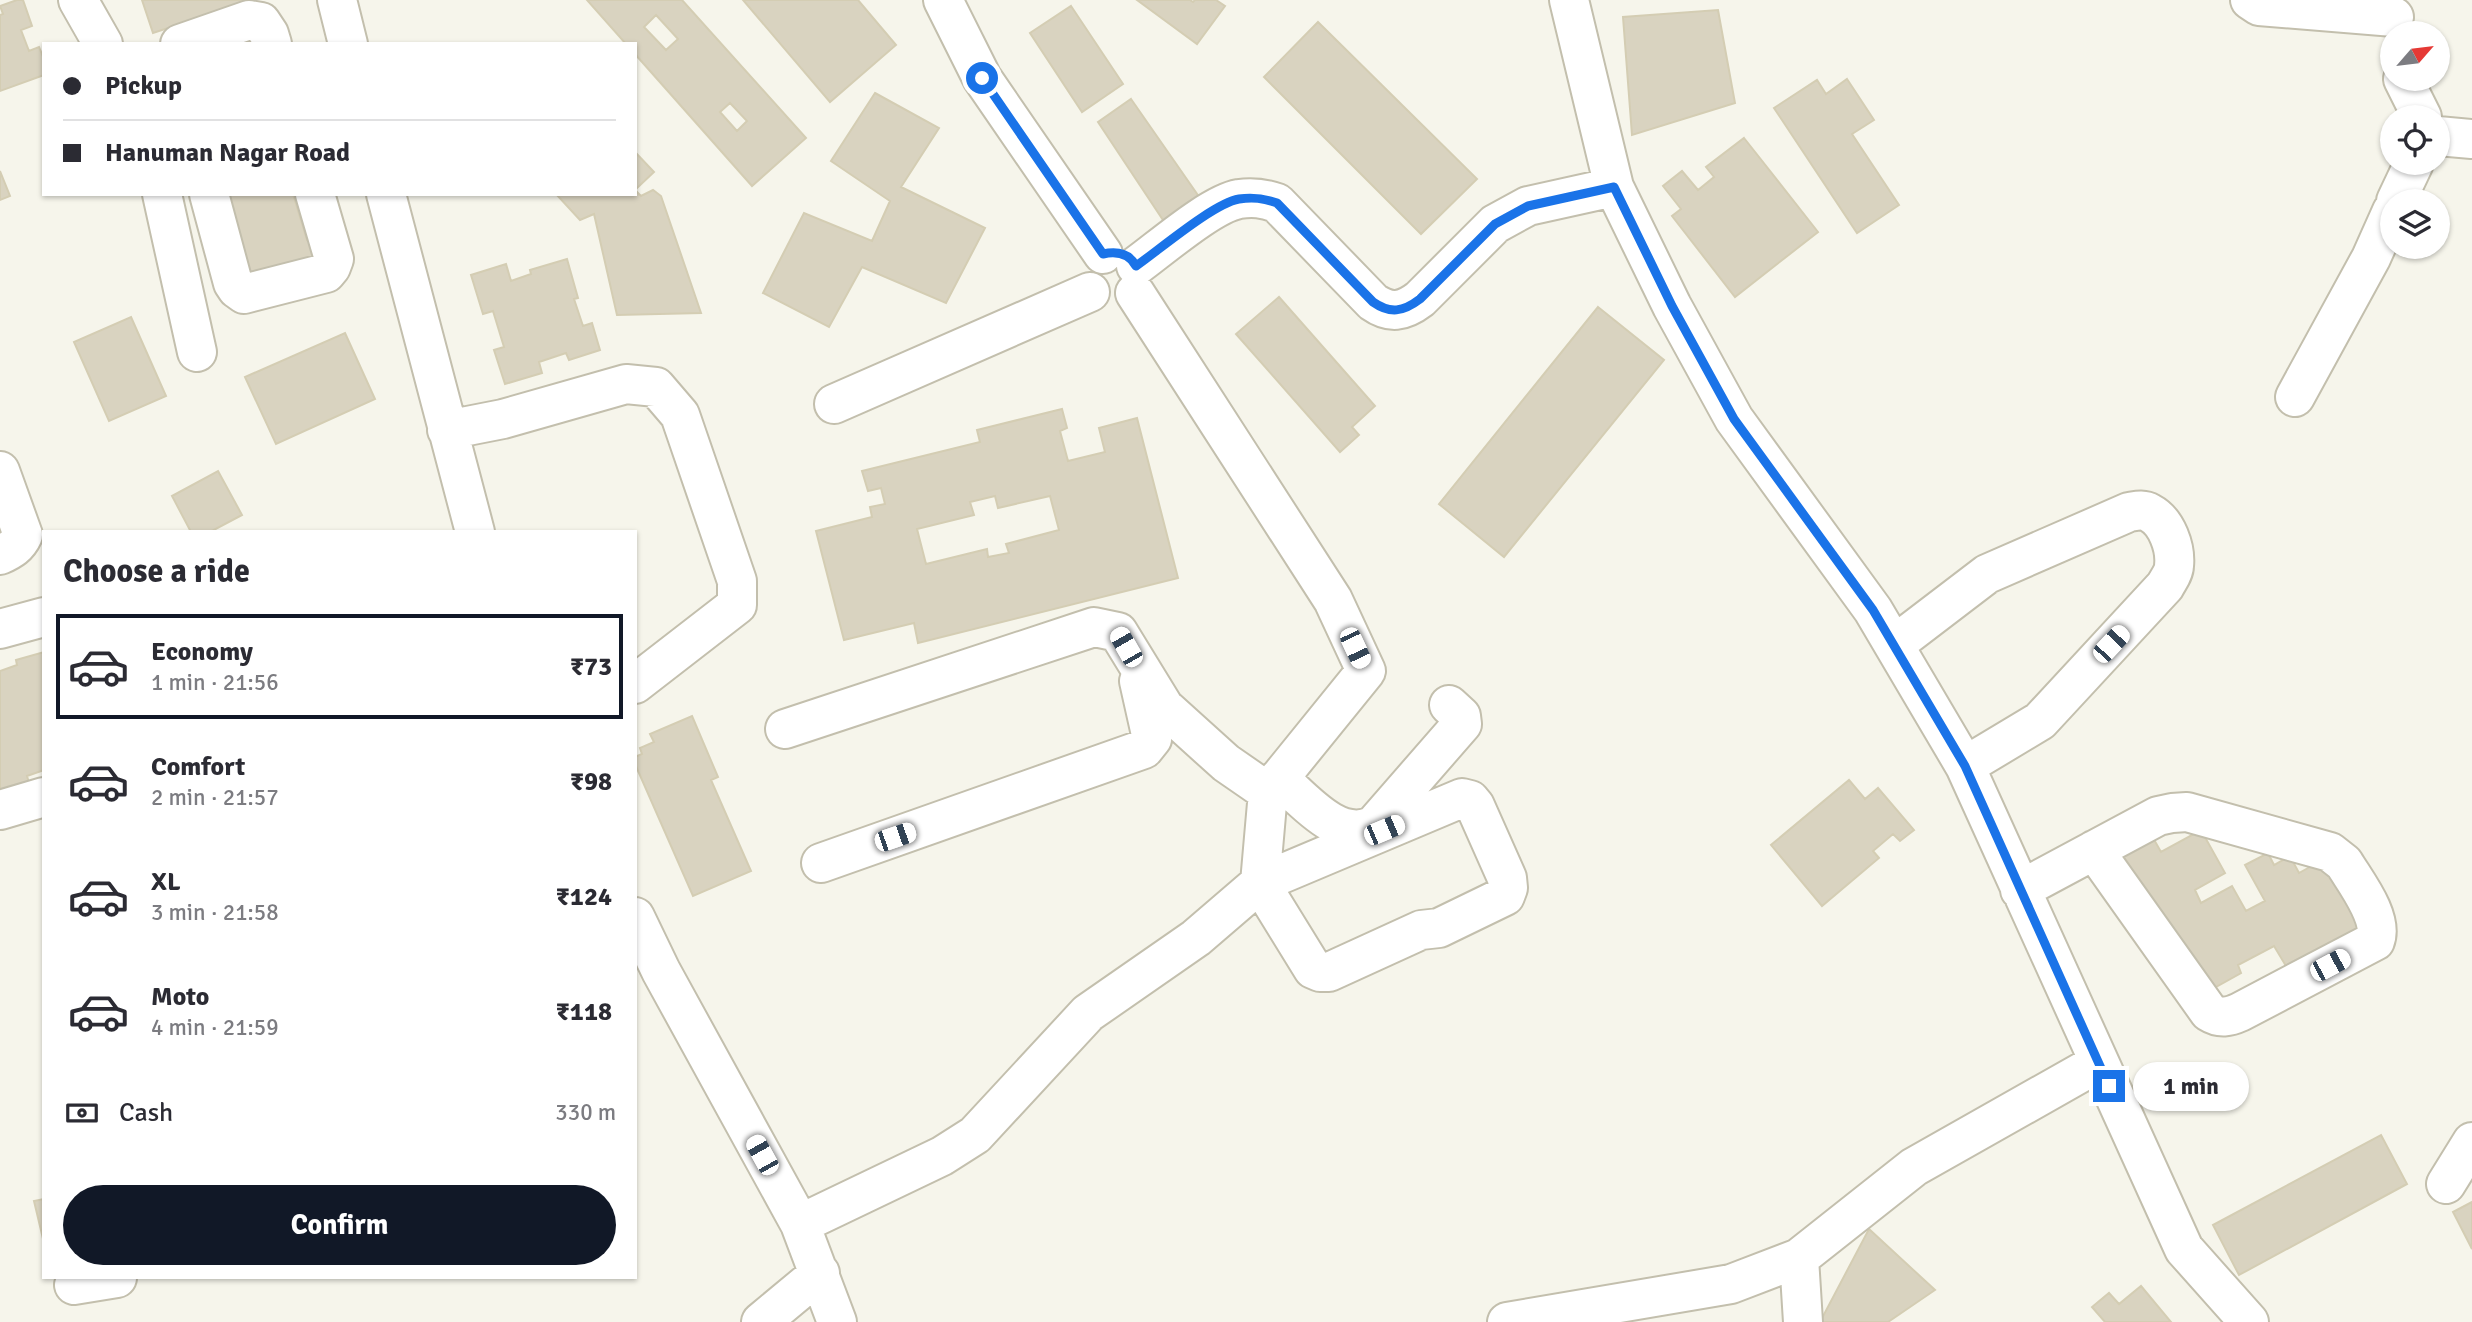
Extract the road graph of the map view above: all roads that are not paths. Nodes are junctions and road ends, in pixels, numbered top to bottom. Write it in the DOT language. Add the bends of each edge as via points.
graph roads {
  1 [pos="78,0"];
  2 [pos="337,0"];
  3 [pos="943,0"];
  4 [pos="1569,0"];
  5 [pos="2250,0"];
  6 [pos="2395,17"];
  7 [pos="102,42"];
  8 [pos="186,42"];
  9 [pos="271,42"];
  10 [pos="348,42"];
  11 [pos="2450,136"];
  12 [pos="2472,139"];
  13 [pos="1614,187"];
  14 [pos="162,196"];
  15 [pos="210,196"];
  16 [pos="316,196"];
  17 [pos="387,196"];
  18 [pos="2380,238"];
  19 [pos="1125,271"];
  20 [pos="197,352"];
  21 [pos="2295,397"];
  22 [pos="834,404"];
  23 [pos="447,430"];
  24 [pos="0,471"];
  25 [pos="474,530"];
  26 [pos="0,555"];
  27 [pos="42,618"];
  28 [pos="0,629"];
  29 [pos="1894,645"];
  30 [pos="1135,662"];
  31 [pos="637,682"];
  32 [pos="1448,705"];
  33 [pos="785,729"];
  34 [pos="1965,766"];
  35 [pos="1273,785"];
  36 [pos="42,798"];
  37 [pos="0,810"];
  38 [pos="2094,850"];
  39 [pos="821,863"];
  40 [pos="1260,883"];
  41 [pos="2020,890"];
  42 [pos="637,926"];
  43 [pos="648,976"];
  44 [pos="2098,1063"];
  45 [pos="2472,1142"];
  46 [pos="2446,1184"];
  47 [pos="800,1224"];
  48 [pos="1798,1258"];
  49 [pos="820,1273"];
  50 [pos="111,1279"];
  51 [pos="74,1285"];
  52 [pos="2245,1317"];
  53 [pos="761,1322"];
  54 [pos="837,1322"];
  55 [pos="1507,1322"];
  56 [pos="1803,1322"];
  1 -- 7 [label="street"];
  2 -- 10 [label="street"];
  3 -- 19 [label="street" via="982,78"];
  4 -- 13 [label="street"];
  5 -- 6 [label="street" via="2259,6"];
  8 -- 9 [label="street" via="249,20 261,22"];
  11 -- 12 [label="street"];
  13 -- 19 [label="street" via="1528,206 1495,224 1420,299 1397,311 1373,302 1277,203 1259,197 1216,209"];
  13 -- 29 [label="street" via="1734,419"];
  14 -- 20 [label="street"];
  15 -- 16 [label="street" via="233,283 244,294 326,273 331,267 334,259"];
  17 -- 23 [label="street"];
  18 -- 21 [label="street"];
  19 -- 22 [label="street" via="1096,258 1087,274 1090,292"];
  19 -- 35 [label="street" via="1333,600 1366,671"];
  23 -- 25 [label="street"];
  23 -- 31 [label="street" via="626,384 656,387 669,400 680,415 737,581 737,605"];
  24 -- 26 [label="street" via="23,535"];
  27 -- 28 [label="street"];
  29 -- 34 [label="street"];
  29 -- 34 [label="street" via="1987,574 2129,512 2149,512 2167,532 2175,569 2165,586 2040,722"];
  30 -- 33 [label="street" via="1118,632 1094,627"];
  30 -- 35 [label="street" via="1164,707 1226,763"];
  30 -- 39 [label="street" via="1153,739 1144,749"];
  32 -- 35 [label="street" via="1461,716 1462,724 1366,829 1345,829"];
  34 -- 41 [label="street"];
  35 -- 40 [label="street"];
  36 -- 37 [label="street"];
  38 -- 38 [label="street" via="2158,816 2187,812 2330,852 2344,863 2375,916 2378,934 2375,941 2240,1012 2217,1017"];
  38 -- 41 [label="street"];
  40 -- 40 [label="street" via="1313,969 1320,972 1421,930 1438,928 1505,896 1508,888 1475,806 1462,798"];
  40 -- 47 [label="street" via="1196,938 1088,1013 975,1135 942,1156"];
  41 -- 44 [label="street"];
  42 -- 43 [label="street"];
  43 -- 47 [label="street"];
  44 -- 48 [label="street" via="1914,1167"];
  44 -- 52 [label="street" via="2184,1249"];
  45 -- 46 [label="street"];
  47 -- 49 [label="street"];
  48 -- 55 [label="street" via="1731,1284"];
  48 -- 56 [label="street"];
  49 -- 53 [label="street"];
  49 -- 54 [label="street"];
  50 -- 51 [label="street"];
}
